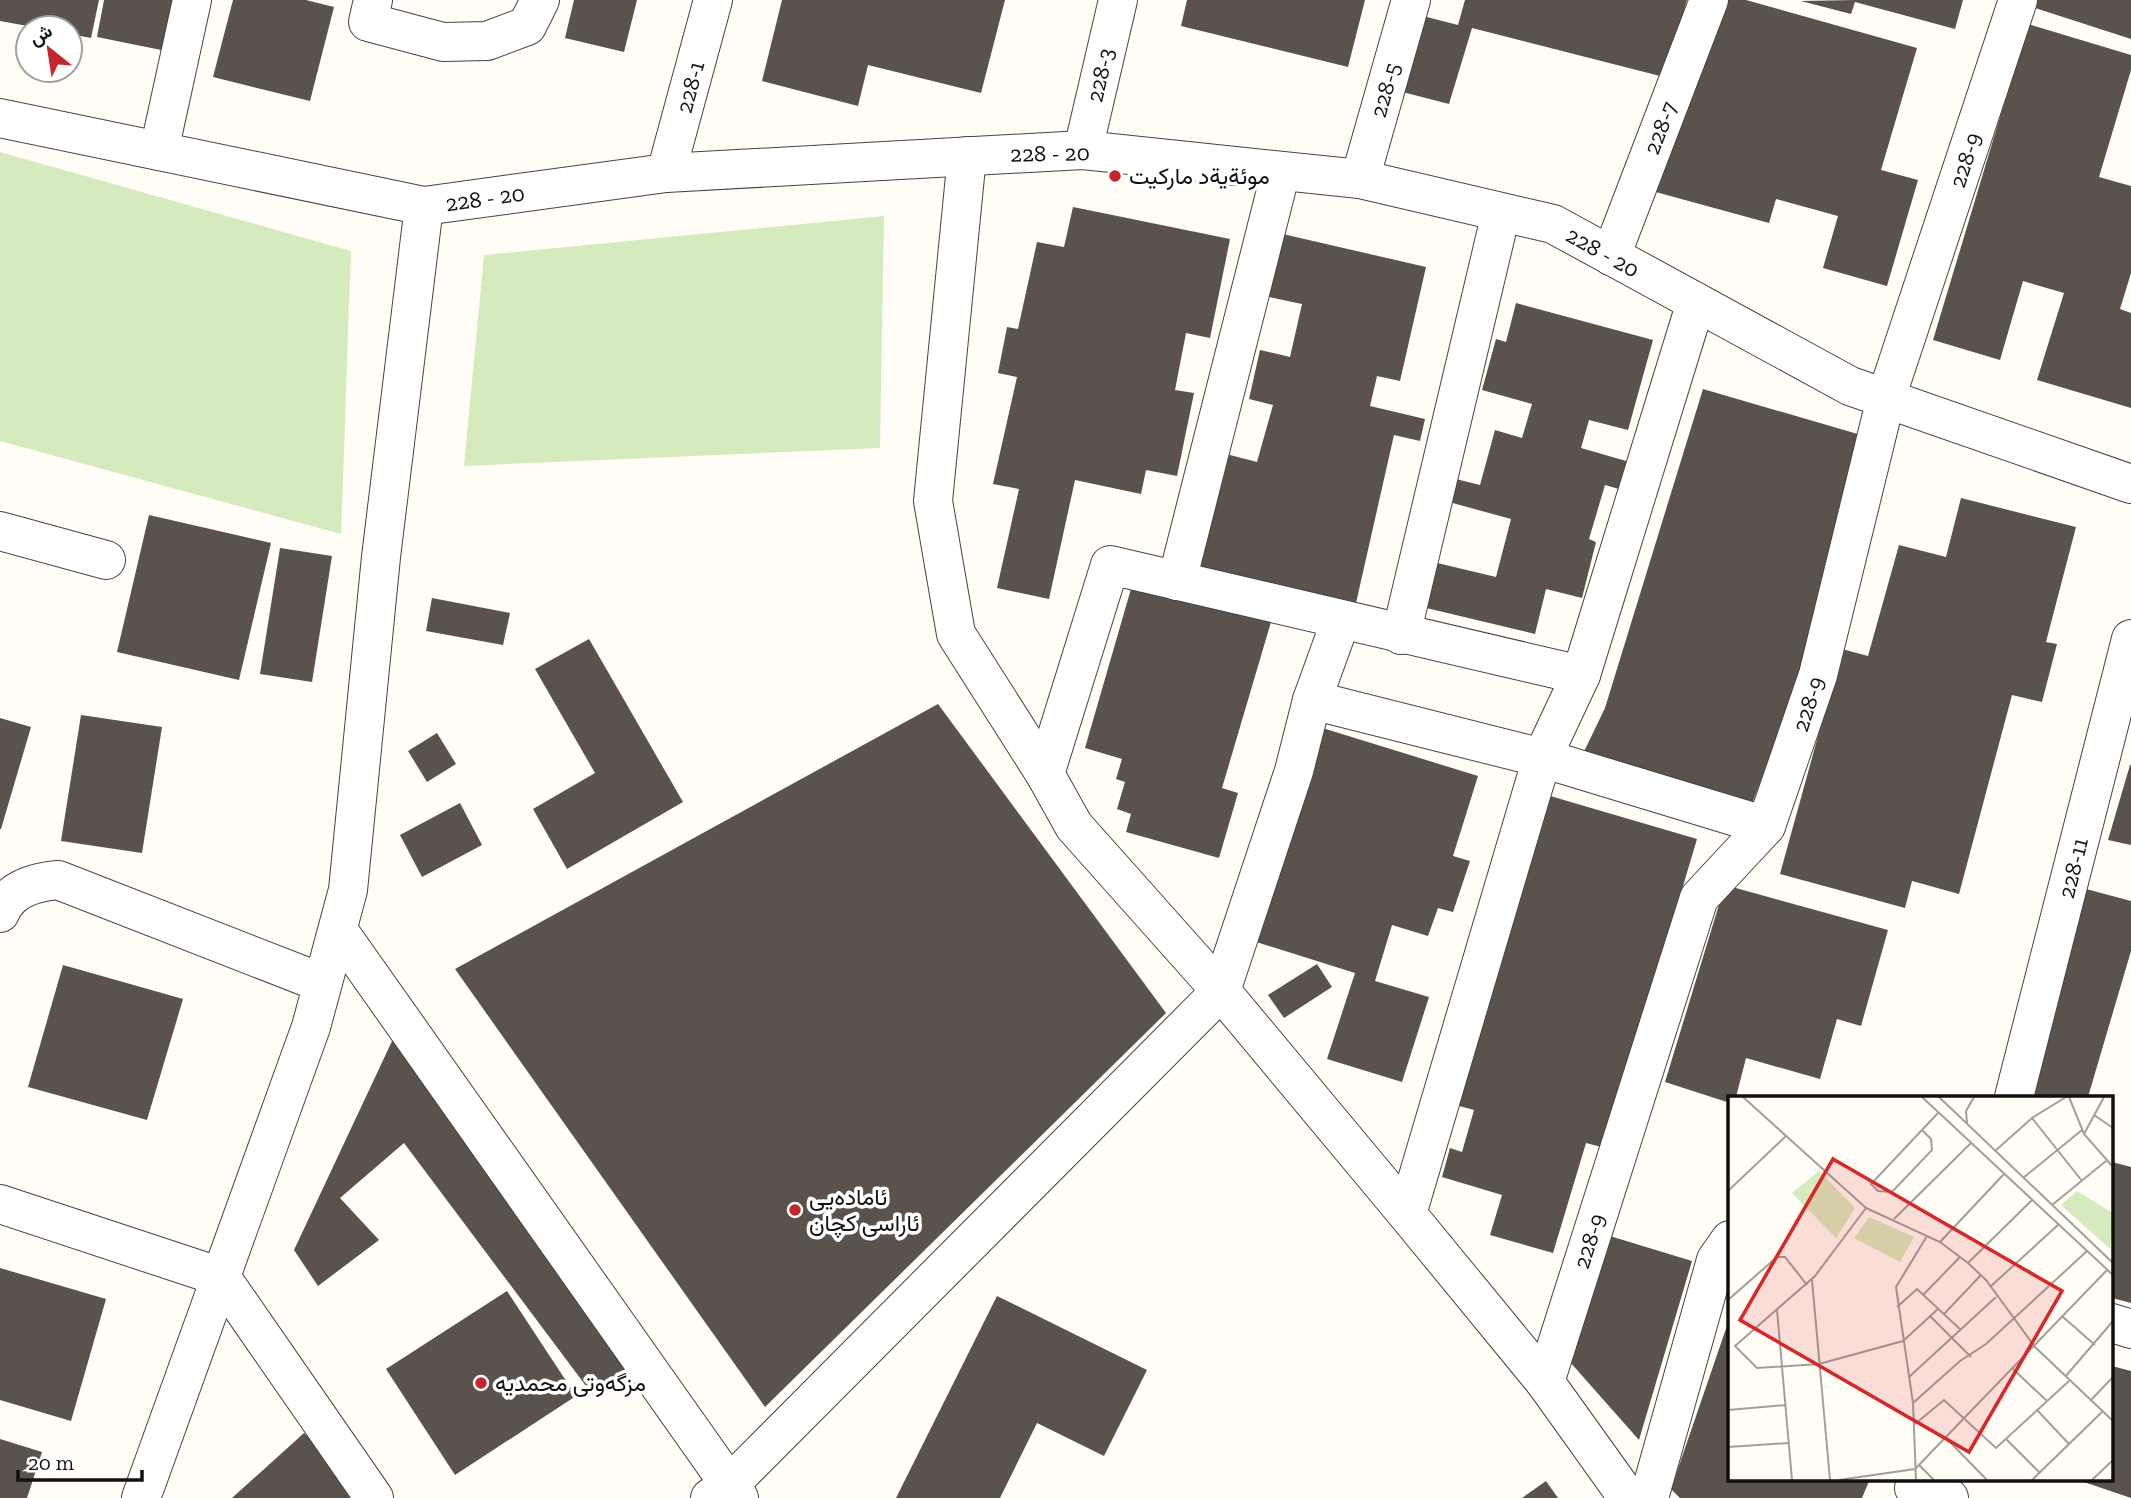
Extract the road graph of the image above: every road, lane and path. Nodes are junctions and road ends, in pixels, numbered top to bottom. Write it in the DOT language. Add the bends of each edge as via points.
graph roads {
  1 [pos="192,0"];
  2 [pos="373,0"];
  3 [pos="540,0"];
  4 [pos="713,0"];
  5 [pos="1118,0"];
  6 [pos="1411,0"];
  7 [pos="1709,0"];
  8 [pos="2018,0"];
  9 [pos="0,118"];
  10 [pos="1083,150"];
  11 [pos="159,151"];
  12 [pos="967,156"];
  13 [pos="1280,171"];
  14 [pos="666,173"];
  15 [pos="1360,179"];
  16 [pos="424,206"];
  17 [pos="1501,213"];
  18 [pos="1611,256"];
  19 [pos="1696,302"];
  20 [pos="1886,398"];
  21 [pos="2131,484"];
  22 [pos="0,531"];
  23 [pos="106,560"];
  24 [pos="1177,581"];
  25 [pos="1341,621"];
  26 [pos="1401,635"];
  27 [pos="2131,639"];
  28 [pos="1581,675"];
  29 [pos="1312,700"];
  30 [pos="2119,739"];
  31 [pos="1542,758"];
  32 [pos="1045,774"];
  33 [pos="1766,827"];
  34 [pos="0,913"];
  35 [pos="338,930"];
  36 [pos="323,984"];
  37 [pos="1221,991"];
  38 [pos="2014,1096"];
  39 [pos="0,1204"];
  40 [pos="1407,1214"];
  41 [pos="1728,1243"];
  42 [pos="221,1278"];
  43 [pos="2114,1324"];
  44 [pos="2131,1329"];
  45 [pos="1545,1382"];
  46 [pos="726,1494"];
  47 [pos="141,1498"];
  48 [pos="374,1498"];
  49 [pos="1628,1498"];
  50 [pos="1649,1498"];
  1 -- 11 [label="street"];
  2 -- 3 [label="street" via="368,22 443,42 487,41 527,26"];
  4 -- 14 [label="street, 228-1"];
  5 -- 10 [label="street, 228-3"];
  6 -- 15 [label="street, 228-5"];
  7 -- 18 [label="street, 228-7"];
  8 -- 20 [label="street, 228-9"];
  9 -- 11 [label="street, 228 - 20"];
  10 -- 12 [label="street, 228 - 20"];
  10 -- 13 [label="street, 228 - 20"];
  11 -- 16 [label="street, 228 - 20"];
  12 -- 14 [label="street, 228 - 20"];
  12 -- 32 [label="street" via="933,501 956,634"];
  13 -- 15 [label="street, 228 - 20"];
  13 -- 24 [label="street"];
  14 -- 16 [label="street, 228 - 20"];
  15 -- 17 [label="street, 228 - 20"];
  16 -- 35 [label="street" via="381,557 348,890"];
  17 -- 18 [label="street, 228 - 20" via="1553,224"];
  17 -- 26 [label="street"];
  18 -- 19 [label="street, 228 - 20"];
  19 -- 20 [label="street, 228 - 20" via="1850,386"];
  19 -- 28 [label="street"];
  20 -- 21 [label="street, 228 - 20"];
  20 -- 33 [label="street, 228-9" via="1818,674"];
  22 -- 23 [label="street"];
  24 -- 25 [label="street"];
  24 -- 32 [label="street" via="1110,565"];
  25 -- 26 [label="street"];
  25 -- 29 [label="street"];
  26 -- 28 [label="street"];
  27 -- 30 [label="street, 228-11"];
  28 -- 31 [label="street"];
  29 -- 31 [label="street"];
  29 -- 37 [label="street" via="1294,771"];
  30 -- 38 [label="street, 228-11"];
  31 -- 33 [label="street"];
  31 -- 40 [label="street"];
  32 -- 37 [label="street" via="1074,826"];
  33 -- 45 [label="street, 228-9" via="1699,898"];
  34 -- 36 [label="street" via="2,906 31,883 58,880"];
  35 -- 36 [label="street"];
  35 -- 46 [label="street"];
  36 -- 42 [label="street"];
  37 -- 40 [label="street"];
  37 -- 46 [label="street"];
  39 -- 42 [label="street"];
  40 -- 45 [label="street"];
  41 -- 50 [label="street" via="1716,1259"];
  42 -- 47 [label="street"];
  42 -- 48 [label="street"];
  43 -- 44 [label="street"];
  45 -- 49 [label="street"];
}
